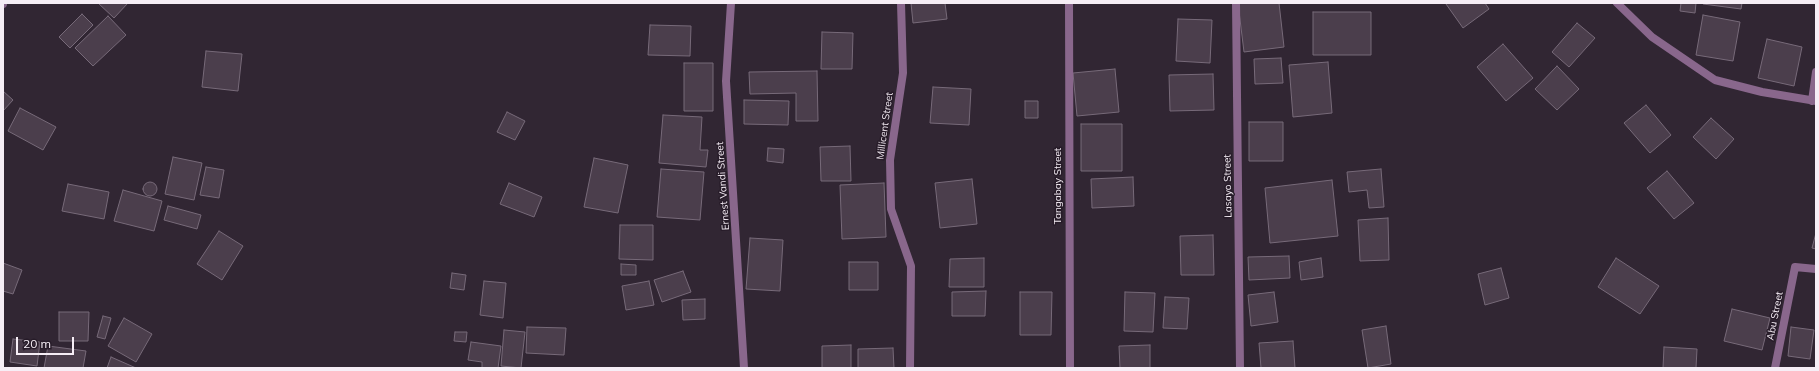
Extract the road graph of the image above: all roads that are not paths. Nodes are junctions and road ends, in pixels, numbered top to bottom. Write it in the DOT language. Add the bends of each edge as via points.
graph roads {
  1 [pos="731,3"];
  2 [pos="901,3"];
  3 [pos="1069,3"];
  4 [pos="1236,3"];
  5 [pos="1617,3"];
  6 [pos="1816,72"];
  7 [pos="1814,101"];
  8 [pos="1816,269"];
  9 [pos="744,368"];
  10 [pos="910,368"];
  11 [pos="1070,368"];
  12 [pos="1240,368"];
  13 [pos="1775,368"];
  1 -- 9 [label="street, Ernest Vandi Street" via="726,81"];
  2 -- 10 [label="street, Millicent Street" via="903,73 890,160 891,209 911,266"];
  3 -- 11 [label="street, Tangabay Street"];
  4 -- 12 [label="street, Lasayo Street"];
  5 -- 7 [label="street" via="1652,37 1715,80"];
  6 -- 7 [label="street"];
  8 -- 13 [label="street, Abu Street" via="1795,267"];
}
